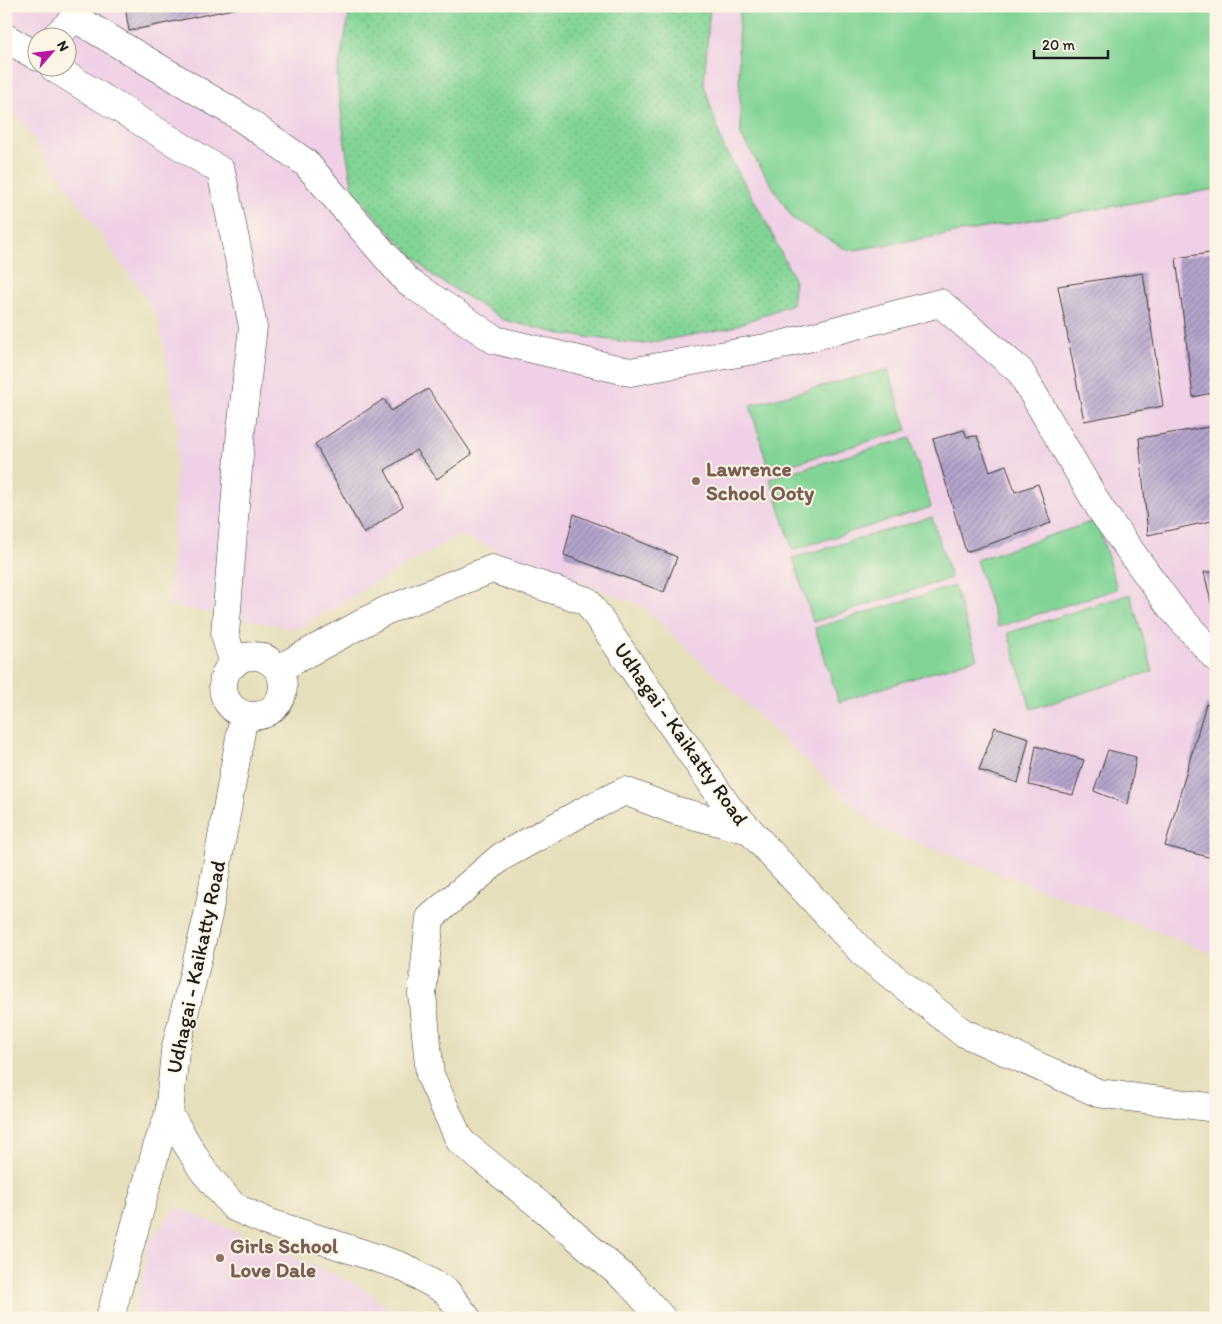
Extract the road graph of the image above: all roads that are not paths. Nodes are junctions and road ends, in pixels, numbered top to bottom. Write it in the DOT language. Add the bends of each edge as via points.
graph roads {
  1 [pos="66,28"];
  2 [pos="6,38"];
  3 [pos="28,47"];
  4 [pos="78,76"];
  5 [pos="1216,658"];
  6 [pos="234,664"];
  7 [pos="278,669"];
  8 [pos="244,715"];
  9 [pos="749,830"];
  10 [pos="1216,1108"];
  11 [pos="169,1114"];
  12 [pos="110,1318"];
  13 [pos="466,1318"];
  14 [pos="662,1318"];
  1 -- 5 [label="street" via="74,18 243,120 306,163 408,281 495,340 630,372 777,346 940,303 1020,371 1101,510 1170,606"];
  2 -- 3 [label="street"];
  4 -- 6 [label="street" via="222,171 254,327 241,430 225,635"];
  6 -- 7 [label="street" via="257,656"];
  6 -- 8 [label="street" via="227,672 224,692 228,702"];
  7 -- 8 [label="street" via="283,689 280,700 265,714"];
  7 -- 9 [label="street, Udhagai - Kaikatty Road" via="385,611 492,569 587,601 728,807"];
  8 -- 11 [label="street, Udhagai - Kaikatty Road" via="208,915 175,1051"];
  9 -- 10 [label="street, Udhagai - Kaikatty Road" via="862,952 962,1032 1098,1093"];
  9 -- 14 [label="street" via="674,810 625,792 501,857 430,918 422,994 430,1075 460,1141 629,1282"];
  11 -- 12 [label="street, Udhagai - Kaikatty Road"];
  11 -- 13 [label="street" via="202,1169 234,1207 270,1223 401,1266 446,1291"];
}
